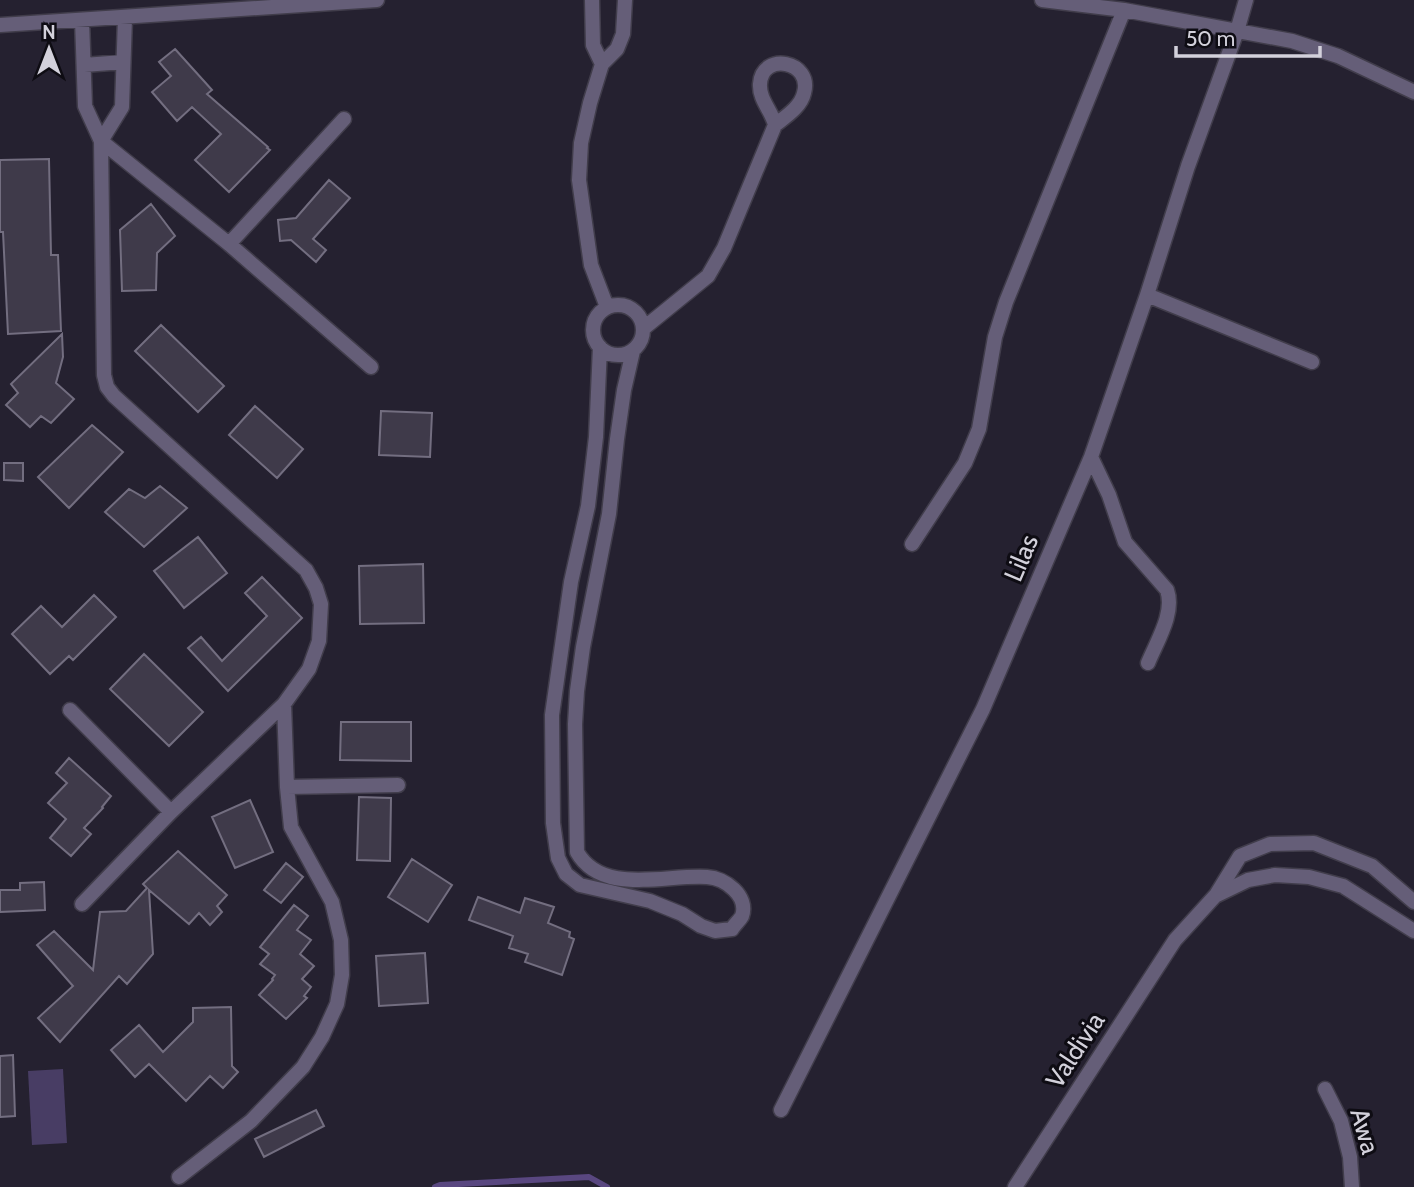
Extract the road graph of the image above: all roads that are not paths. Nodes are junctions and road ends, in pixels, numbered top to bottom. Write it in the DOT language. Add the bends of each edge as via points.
graph roads {
  1 [pos="377,0"];
  2 [pos="592,0"];
  3 [pos="625,0"];
  4 [pos="1042,0"];
  5 [pos="1246,0"];
  6 [pos="226,5"];
  7 [pos="1124,10"];
  8 [pos="125,18"];
  9 [pos="82,20"];
  10 [pos="0,25"];
  11 [pos="1237,31"];
  12 [pos="123,62"];
  13 [pos="602,64"];
  14 [pos="84,65"];
  15 [pos="1414,92"];
  16 [pos="344,119"];
  17 [pos="775,125"];
  18 [pos="101,141"];
  19 [pos="229,244"];
  20 [pos="1147,295"];
  21 [pos="607,307"];
  22 [pos="644,328"];
  23 [pos="600,347"];
  24 [pos="633,351"];
  25 [pos="1312,362"];
  26 [pos="371,367"];
  27 [pos="1091,457"];
  28 [pos="912,544"];
  29 [pos="1148,663"];
  30 [pos="284,704"];
  31 [pos="70,710"];
  32 [pos="398,785"];
  33 [pos="287,787"];
  34 [pos="171,812"];
  35 [pos="1215,896"];
  36 [pos="1414,902"];
  37 [pos="82,904"];
  38 [pos="1414,931"];
  39 [pos="1325,1089"];
  40 [pos="781,1110"];
  41 [pos="179,1177"];
  42 [pos="1015,1187"];
  43 [pos="1352,1187"];
  1 -- 6 [label="street"];
  2 -- 13 [label="street" via="593,45"];
  3 -- 13 [label="street" via="623,34 617,49"];
  4 -- 7 [label="street"];
  5 -- 11 [label="street, Lilas"];
  6 -- 8 [label="street"];
  7 -- 11 [label="street"];
  7 -- 28 [label="street" via="1006,302 979,429 965,463"];
  8 -- 9 [label="street"];
  8 -- 12 [label="street"];
  9 -- 10 [label="street"];
  9 -- 14 [label="street"];
  11 -- 15 [label="street" via="1292,41 1338,56"];
  11 -- 20 [label="street, Lilas"];
  12 -- 14 [label="street"];
  12 -- 18 [label="street" via="122,107"];
  13 -- 21 [label="street" via="581,143 579,180 591,265"];
  14 -- 18 [label="street" via="85,106"];
  16 -- 19 [label="street"];
  17 -- 22 [label="street" via="708,276"];
  18 -- 19 [label="street"];
  18 -- 30 [label="street" via="105,382 114,396 306,570 321,604 319,641 309,669"];
  19 -- 26 [label="street"];
  20 -- 25 [label="street"];
  20 -- 27 [label="street, Lilas"];
  21 -- 22 [label="street" via="623,305 637,313"];
  21 -- 23 [label="street" via="593,325"];
  22 -- 24 [label="street"];
  23 -- 24 [label="street" via="610,354"];
  23 -- 24 [label="street" via="588,506 571,582 552,715 553,823 558,858 566,874 580,885 650,901 715,931 732,929 742,917 742,904 724,881 708,877 612,878 583,864 576,852 577,691"];
  27 -- 29 [label="street" via="1125,542 1169,596 1171,604"];
  27 -- 40 [label="street, Lilas" via="983,709"];
  30 -- 33 [label="street"];
  30 -- 34 [label="street"];
  31 -- 34 [label="street"];
  32 -- 33 [label="street"];
  33 -- 41 [label="street" via="291,827 332,902 341,940 337,1004 303,1067 251,1121"];
  34 -- 37 [label="street"];
  35 -- 36 [label="street" via="1240,856 1270,845 1314,843 1372,866"];
  35 -- 38 [label="street" via="1248,880 1275,875 1309,877 1343,886"];
  35 -- 42 [label="street, Valdivia" via="1175,940"];
  39 -- 43 [label="street, Awa" via="1341,1121"];
}
